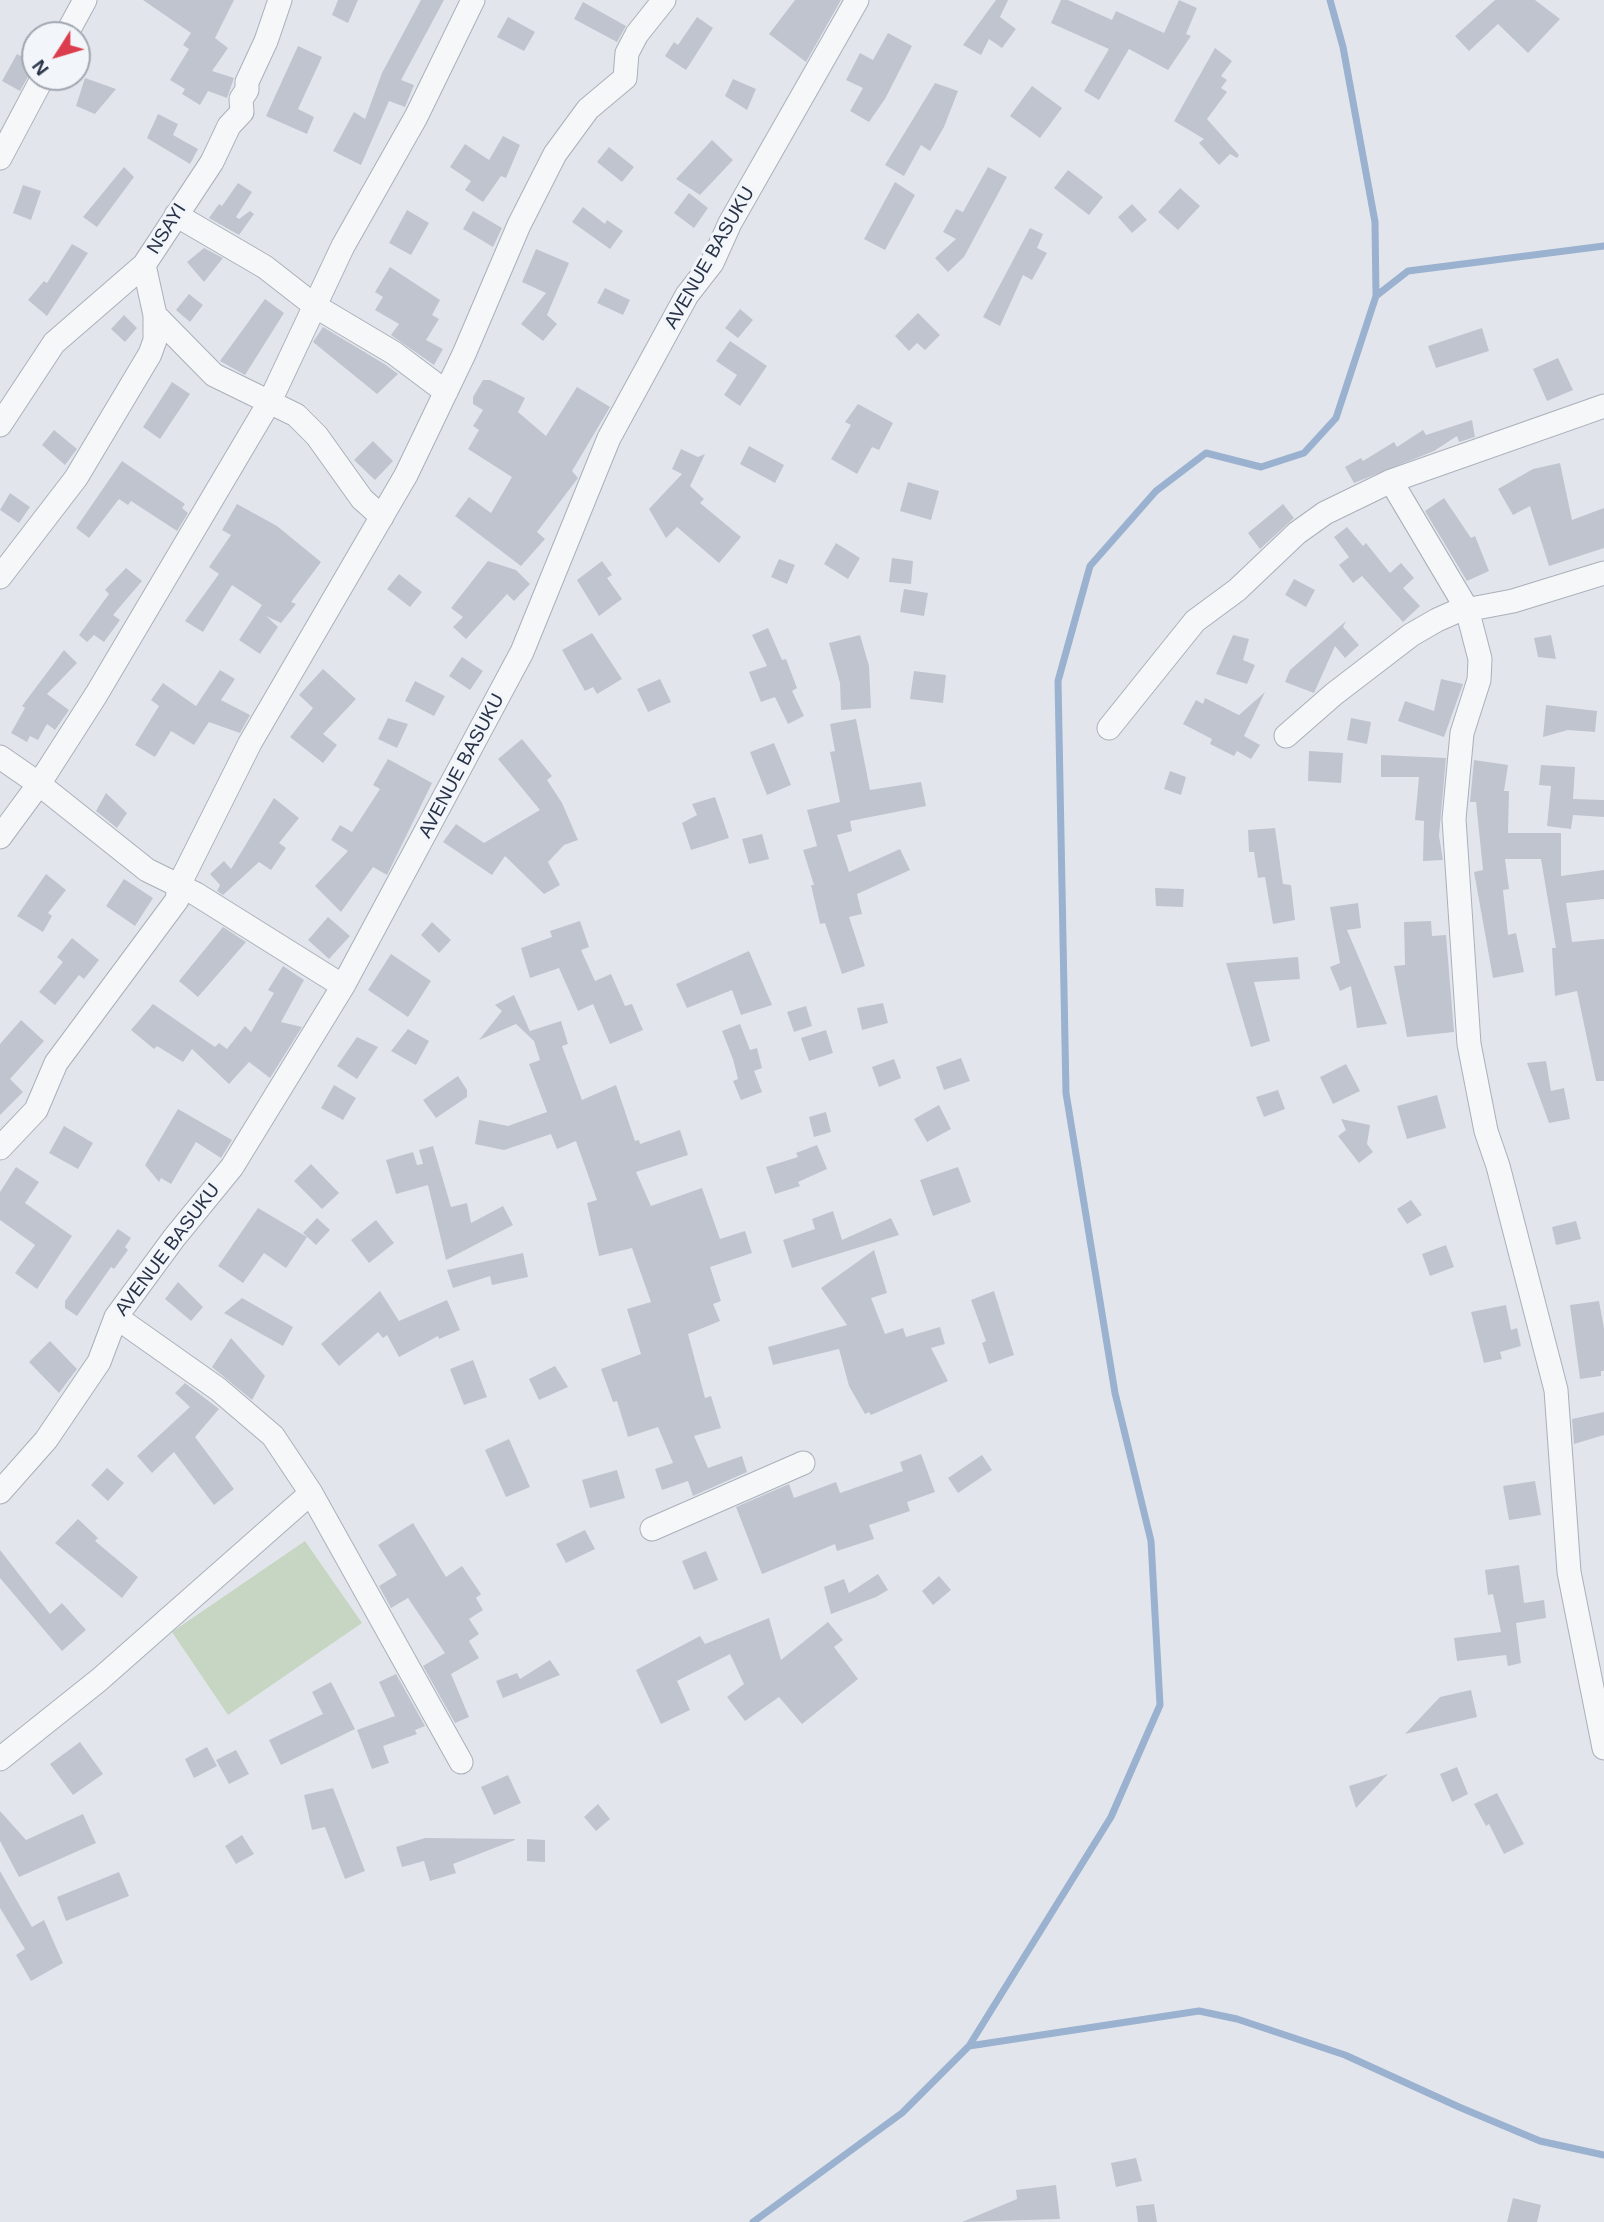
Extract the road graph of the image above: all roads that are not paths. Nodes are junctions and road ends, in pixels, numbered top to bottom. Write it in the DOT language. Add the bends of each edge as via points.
graph roads {
  1 [pos="85,0"];
  2 [pos="280,0"];
  3 [pos="473,0"];
  4 [pos="664,0"];
  5 [pos="857,0"];
  6 [pos="74,21"];
  7 [pos="36,91"];
  8 [pos="0,158"];
  9 [pos="176,215"];
  10 [pos="144,265"];
  11 [pos="315,306"];
  12 [pos="155,315"];
  13 [pos="446,392"];
  14 [pos="270,401"];
  15 [pos="1604,406"];
  16 [pos="0,425"];
  17 [pos="1391,481"];
  18 [pos="382,517"];
  19 [pos="1604,573"];
  20 [pos="0,577"];
  21 [pos="1467,609"];
  22 [pos="1109,728"];
  23 [pos="1286,736"];
  24 [pos="0,757"];
  25 [pos="39,783"];
  26 [pos="0,837"];
  27 [pos="179,885"];
  28 [pos="343,986"];
  29 [pos="0,1148"];
  30 [pos="116,1317"];
  31 [pos="803,1464"];
  32 [pos="0,1492"];
  33 [pos="311,1493"];
  34 [pos="652,1529"];
  35 [pos="1604,1748"];
  36 [pos="0,1759"];
  37 [pos="461,1762"];
  1 -- 6 [label="street"];
  2 -- 9 [label="street, NSAYI" via="241,99 242,112"];
  3 -- 11 [label="street"];
  4 -- 13 [label="street" via="627,53 625,78 588,109 555,154"];
  5 -- 28 [label="street, AVENUE BASUKU" via="730,223 712,263 687,295 608,438 522,652"];
  7 -- 8 [label="street"];
  9 -- 10 [label="street, NSAYI"];
  9 -- 11 [label="street" via="265,267"];
  10 -- 12 [label="street"];
  10 -- 16 [label="street, NSAYI" via="54,343"];
  11 -- 13 [label="street"];
  11 -- 14 [label="street"];
  12 -- 14 [label="street" via="214,375"];
  12 -- 20 [label="street" via="150,354 76,478"];
  13 -- 18 [label="street"];
  14 -- 18 [label="street" via="296,415 317,436 349,483"];
  14 -- 25 [label="street"];
  15 -- 17 [label="street"];
  17 -- 21 [label="street"];
  17 -- 22 [label="street" via="1325,513 1195,621"];
  18 -- 27 [label="street" via="250,743"];
  19 -- 21 [label="street" via="1513,601"];
  21 -- 23 [label="street" via="1412,635"];
  21 -- 35 [label="street" via="1480,659 1479,680 1462,733 1454,819 1469,1044 1486,1131 1556,1390 1569,1572"];
  24 -- 25 [label="street"];
  25 -- 26 [label="street"];
  25 -- 27 [label="street" via="134,861"];
  27 -- 28 [label="street"];
  27 -- 29 [label="street" via="177,900 163,922 56,1063 36,1110"];
  28 -- 30 [label="street, AVENUE BASUKU" via="232,1167"];
  30 -- 32 [label="street, AVENUE BASUKU" via="99,1362 46,1440"];
  30 -- 33 [label="street" via="218,1389 273,1436"];
  31 -- 34 [label="street"];
  33 -- 36 [label="street" via="99,1680"];
  33 -- 37 [label="street"];
}
